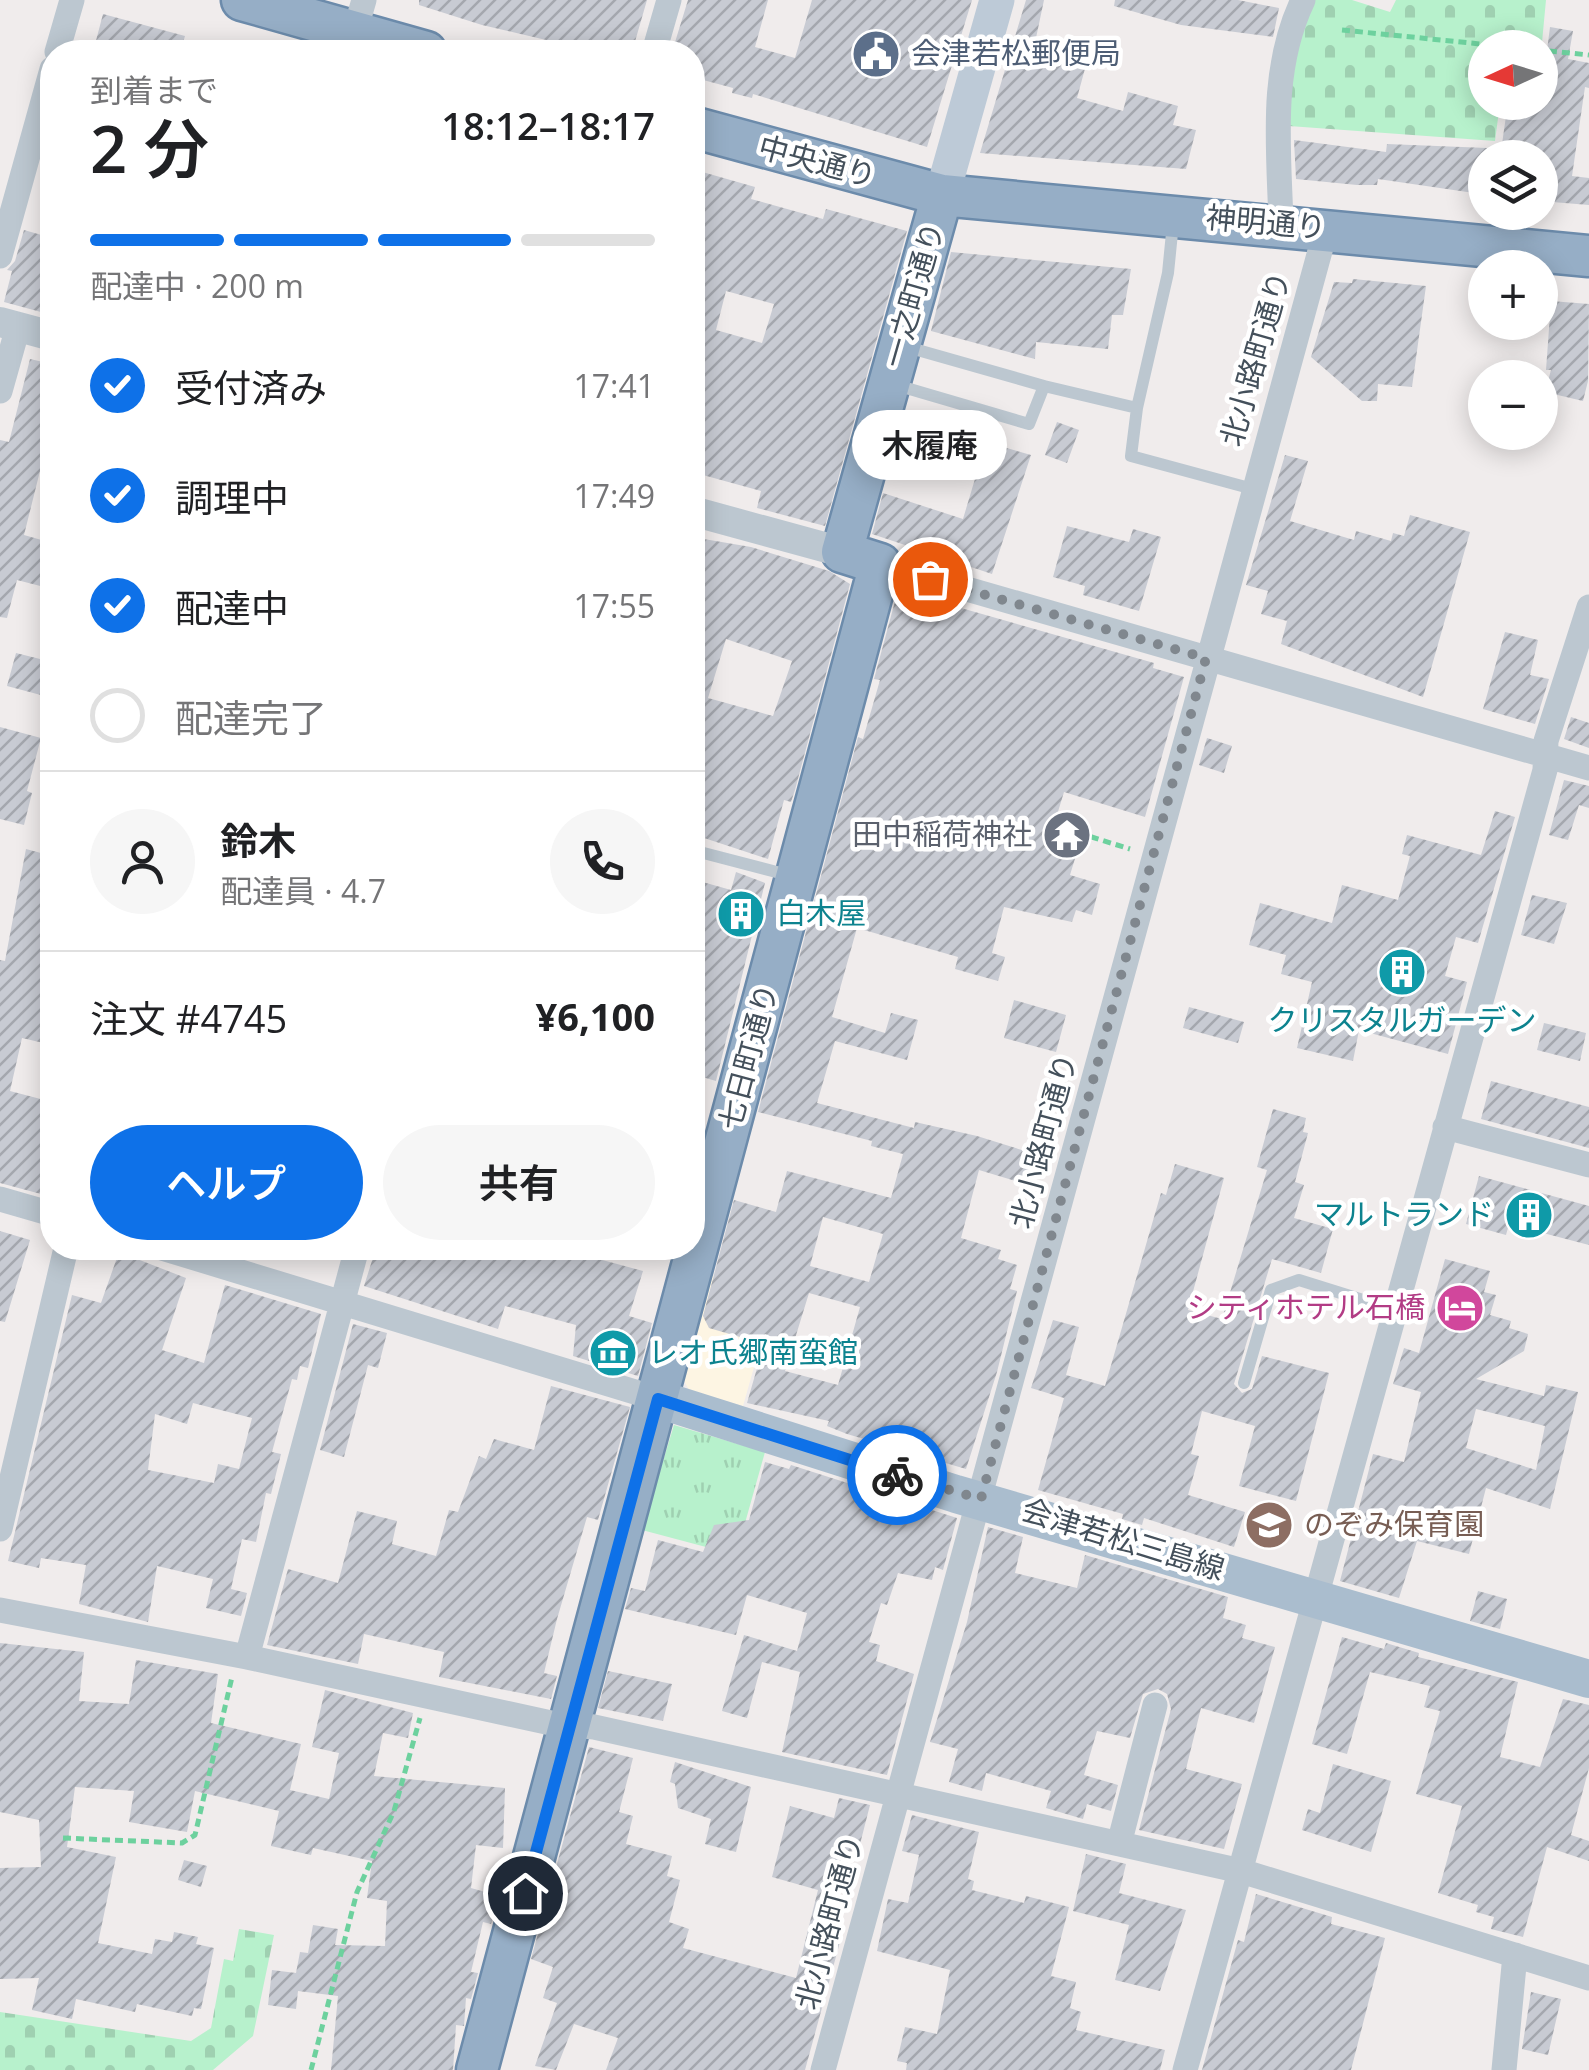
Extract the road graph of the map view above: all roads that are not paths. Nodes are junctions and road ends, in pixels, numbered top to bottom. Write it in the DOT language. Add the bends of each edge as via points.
graph roads {
  1 [pos="72,0"];
  2 [pos="242,0"];
  3 [pos="670,0"];
  4 [pos="997,0"];
  5 [pos="1303,0"];
  6 [pos="356,29"];
  7 [pos="60,40"];
  8 [pos="389,40"];
  9 [pos="658,40"];
  10 [pos="40,112"];
  11 [pos="705,131"];
  12 [pos="942,195"];
  13 [pos="1173,215"];
  14 [pos="1281,224"];
  15 [pos="1326,228"];
  16 [pos="0,256"];
  17 [pos="1589,256"];
  18 [pos="9,325"];
  19 [pos="40,333"];
  20 [pos="894,364"];
  21 [pos="1044,386"];
  22 [pos="0,391"];
  23 [pos="1137,408"];
  24 [pos="1253,488"];
  25 [pos="705,515"];
  26 [pos="842,552"];
  27 [pos="880,564"];
  28 [pos="1589,607"];
  29 [pos="1206,658"];
  30 [pos="1548,758"];
  31 [pos="1589,768"];
  32 [pos="705,853"];
  33 [pos="797,877"];
  34 [pos="1446,1126"];
  35 [pos="1589,1165"];
  36 [pos="0,1200"];
  37 [pos="40,1211"];
  38 [pos="705,1222"];
  39 [pos="63,1260"];
  40 [pos="202,1260"];
  41 [pos="354,1260"];
  42 [pos="695,1260"];
  43 [pos="342,1302"];
  44 [pos="1395,1310"];
  45 [pos="1244,1382"];
  46 [pos="658,1399"];
  47 [pos="981,1499"];
  48 [pos="0,1530"];
  49 [pos="1314,1596"];
  50 [pos="0,1610"];
  51 [pos="242,1656"];
  52 [pos="1589,1678"];
  53 [pos="1155,1706"];
  54 [pos="572,1724"];
  55 [pos="898,1797"];
  56 [pos="1119,1844"];
  57 [pos="1241,1871"];
  58 [pos="1514,1954"];
  59 [pos="1589,1978"];
  60 [pos="477,2070"];
  61 [pos="823,2070"];
  62 [pos="1186,2070"];
  63 [pos="1504,2070"];
  1 -- 7 [label="street"];
  2 -- 6 [label="highway"];
  3 -- 9 [label="street"];
  4 -- 12 [label="main road, 一之町通り"];
  5 -- 14 [label="street" via="1278,88"];
  6 -- 8 [label="highway"];
  10 -- 16 [label="street"];
  11 -- 12 [label="highway, 中央通り"];
  12 -- 13 [label="highway, 神明通り"];
  12 -- 20 [label="highway, 一之町通り"];
  13 -- 14 [label="highway, 神明通り"];
  13 -- 23 [label="lane" via="1168,273"];
  14 -- 15 [label="highway, 神明通り"];
  15 -- 17 [label="highway, 神明通り"];
  15 -- 24 [label="street, 北小路町通り"];
  18 -- 19 [label="street"];
  18 -- 22 [label="street"];
  20 -- 21 [label="lane"];
  20 -- 21 [label="lane" via="1028,424"];
  20 -- 26 [label="highway, 一之町通り"];
  21 -- 23 [label="lane"];
  23 -- 24 [label="lane" via="1132,456"];
  24 -- 29 [label="street, 北小路町通り"];
  25 -- 26 [label="street"];
  26 -- 27 [label="highway"];
  27 -- 29 [label="street"];
  27 -- 33 [label="highway, 七日町通り"];
  28 -- 30 [label="street" via="1546,741"];
  29 -- 30 [label="street"];
  29 -- 47 [label="street, 北小路町通り"];
  30 -- 31 [label="street"];
  30 -- 34 [label="street"];
  32 -- 33 [label="lane"];
  33 -- 38 [label="highway, 七日町通り"];
  34 -- 35 [label="street"];
  34 -- 44 [label="street"];
  36 -- 37 [label="street"];
  39 -- 48 [label="street"];
  40 -- 43 [label="street"];
  41 -- 43 [label="street"];
  42 -- 46 [label="highway, 七日町通り"];
  43 -- 46 [label="street"];
  43 -- 51 [label="street"];
  44 -- 45 [label="lane" via="1299,1280 1270,1290"];
  44 -- 49 [label="street"];
  46 -- 47 [label="main road, 会津若松三島線"];
  46 -- 54 [label="highway, 七日町通り"];
  47 -- 49 [label="main road, 会津若松三島線"];
  47 -- 55 [label="street, 北小路町通り"];
  49 -- 52 [label="main road, 会津若松三島線"];
  49 -- 57 [label="street"];
  50 -- 51 [label="street"];
  51 -- 54 [label="street"];
  53 -- 56 [label="street"];
  54 -- 55 [label="street"];
  54 -- 60 [label="highway, 七日町通り"];
  55 -- 56 [label="street"];
  55 -- 61 [label="street, 北小路町通り"];
  56 -- 57 [label="street"];
  57 -- 58 [label="street"];
  57 -- 62 [label="street"];
  58 -- 59 [label="street"];
  58 -- 63 [label="street"];
}
